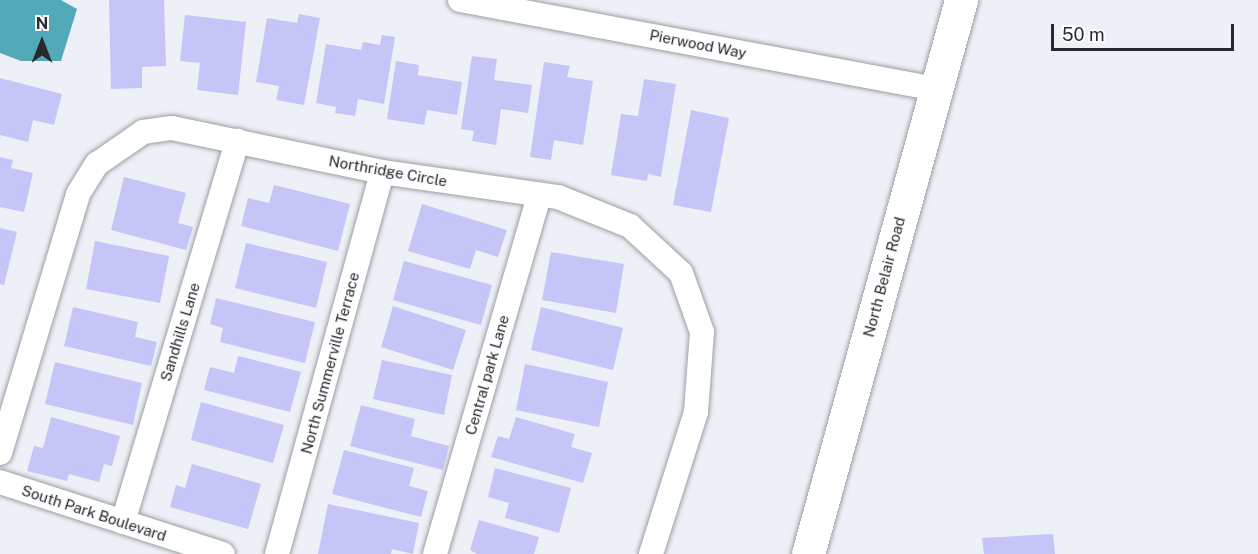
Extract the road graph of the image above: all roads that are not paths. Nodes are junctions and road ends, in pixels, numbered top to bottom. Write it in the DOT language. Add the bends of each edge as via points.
graph roads {
  1 [pos="460,0"];
  2 [pos="961,0"];
  3 [pos="935,89"];
  4 [pos="237,141"];
  5 [pos="382,172"];
  6 [pos="539,195"];
  7 [pos="0,453"];
  8 [pos="0,482"];
  9 [pos="123,522"];
  10 [pos="223,554"];
  11 [pos="277,554"];
  12 [pos="435,554"];
  13 [pos="651,554"];
  14 [pos="808,554"];
  1 -- 3 [label="street, Pierwood Way"];
  2 -- 3 [label="street, North Belair Road"];
  3 -- 14 [label="street, North Belair Road"];
  4 -- 5 [label="street, Northridge Circle"];
  4 -- 7 [label="street, Northridge Circle" via="172,129 143,132 97,164 78,194"];
  4 -- 9 [label="street, Sandhills Lane"];
  5 -- 6 [label="street, Northridge Circle"];
  5 -- 11 [label="street, North Summerville Terrace"];
  6 -- 12 [label="street, Central park Lane"];
  6 -- 13 [label="street, Northridge Circle" via="558,197 630,226 681,273 702,332 696,412"];
  8 -- 9 [label="street, South Park Boulevard"];
  9 -- 10 [label="street, South Park Boulevard"];
}
